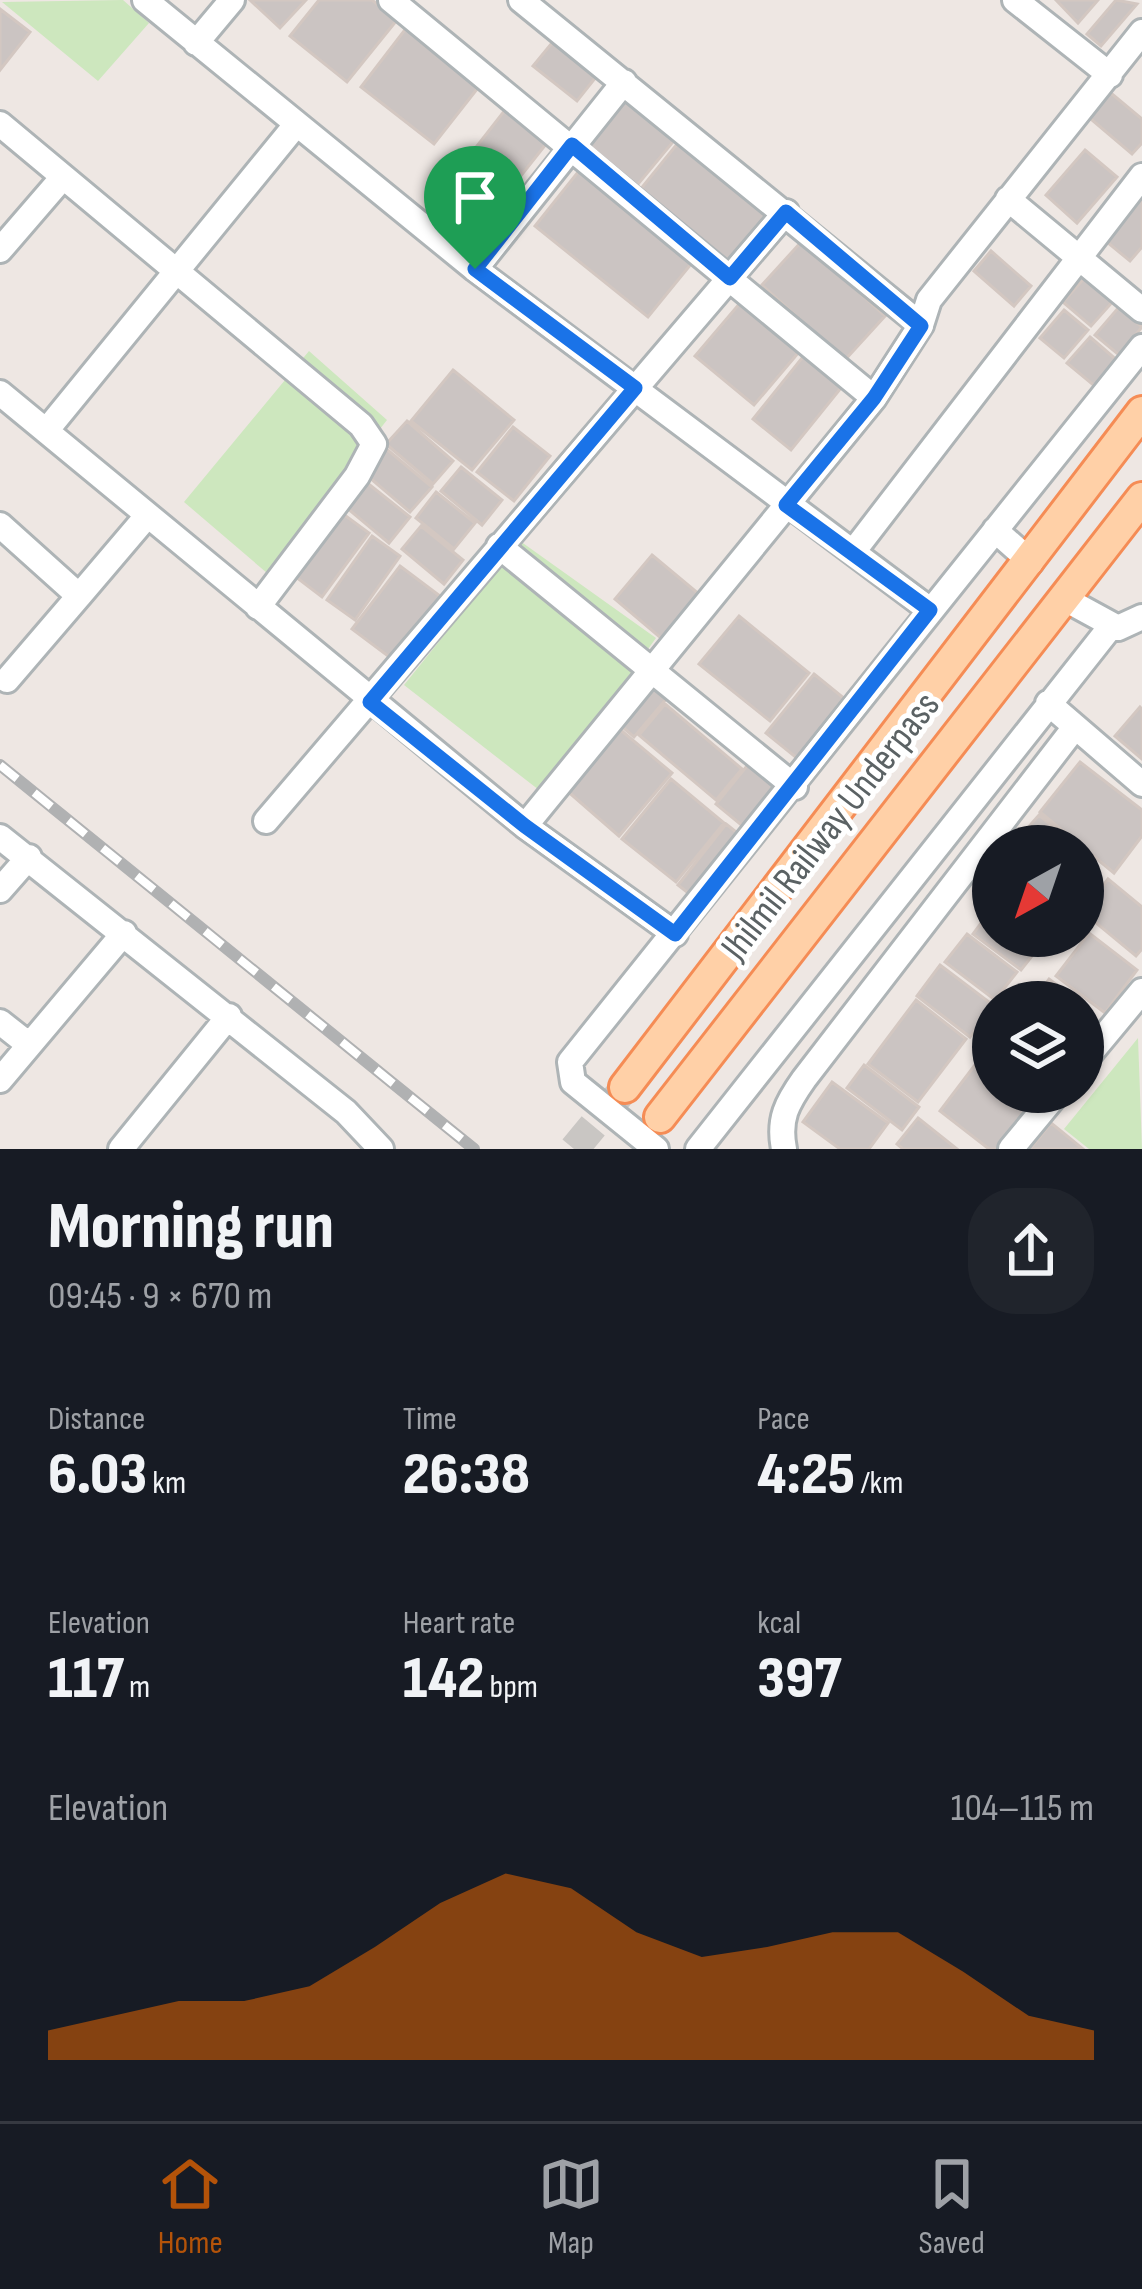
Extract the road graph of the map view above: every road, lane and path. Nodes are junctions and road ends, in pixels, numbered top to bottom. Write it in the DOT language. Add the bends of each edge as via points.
graph roads {
  1 [pos="145,0"];
  2 [pos="232,0"];
  3 [pos="391,0"];
  4 [pos="521,0"];
  5 [pos="1015,0"];
  6 [pos="1142,32"];
  7 [pos="196,43"];
  8 [pos="1110,76"];
  9 [pos="624,82"];
  10 [pos="295,126"];
  11 [pos="4,136"];
  12 [pos="572,145"];
  13 [pos="1142,176"];
  14 [pos="63,177"];
  15 [pos="1008,200"];
  16 [pos="786,212"];
  17 [pos="0,250"];
  18 [pos="1080,254"];
  19 [pos="475,269"];
  20 [pos="178,274"];
  21 [pos="730,278"];
  22 [pos="1142,310"];
  23 [pos="921,326"];
  24 [pos="1142,347"];
  25 [pos="635,388"];
  26 [pos="0,393"];
  27 [pos="874,398"];
  28 [pos="1142,412"];
  29 [pos="46,431"];
  30 [pos="1142,498"];
  31 [pos="786,505"];
  32 [pos="148,516"];
  33 [pos="0,525"];
  34 [pos="995,530"];
  35 [pos="499,546"];
  36 [pos="853,552"];
  37 [pos="1031,562"];
  38 [pos="80,596"];
  39 [pos="1063,598"];
  40 [pos="258,607"];
  41 [pos="930,610"];
  42 [pos="1142,617"];
  43 [pos="1112,625"];
  44 [pos="649,671"];
  45 [pos="7,680"];
  46 [pos="370,702"];
  47 [pos="1048,703"];
  48 [pos="1075,727"];
  49 [pos="1142,784"];
  50 [pos="795,787"];
  51 [pos="266,821"];
  52 [pos="525,826"];
  53 [pos="0,837"];
  54 [pos="29,857"];
  55 [pos="0,890"];
  56 [pos="124,933"];
  57 [pos="675,934"];
  58 [pos="1142,991"];
  59 [pos="229,1016"];
  60 [pos="0,1022"];
  61 [pos="786,1037"];
  62 [pos="1104,1037"];
  63 [pos="28,1044"];
  64 [pos="804,1078"];
  65 [pos="0,1080"];
  66 [pos="625,1087"];
  67 [pos="1041,1113"];
  68 [pos="660,1117"];
  69 [pos="121,1149"];
  70 [pos="381,1149"];
  71 [pos="656,1149"];
  72 [pos="698,1149"];
  73 [pos="784,1149"];
  74 [pos="1011,1149"];
  1 -- 7 [label="street"];
  2 -- 7 [label="street"];
  3 -- 12 [label="street"];
  4 -- 9 [label="street"];
  5 -- 8 [label="street"];
  6 -- 8 [label="street"];
  7 -- 10 [label="street"];
  8 -- 15 [label="street"];
  9 -- 12 [label="street"];
  9 -- 16 [label="street"];
  10 -- 19 [label="street"];
  10 -- 20 [label="street"];
  11 -- 14 [label="street"];
  12 -- 19 [label="street"];
  12 -- 21 [label="street"];
  13 -- 18 [label="street"];
  14 -- 17 [label="street"];
  14 -- 20 [label="street"];
  15 -- 18 [label="street"];
  15 -- 23 [label="street" via="929,300"];
  16 -- 21 [label="street"];
  16 -- 23 [label="street"];
  18 -- 22 [label="street"];
  18 -- 36 [label="street"];
  19 -- 25 [label="street"];
  20 -- 29 [label="street"];
  20 -- 40 [label="street" via="374,443"];
  21 -- 25 [label="street"];
  21 -- 27 [label="street"];
  23 -- 27 [label="street"];
  24 -- 34 [label="street"];
  25 -- 31 [label="street"];
  25 -- 35 [label="street"];
  26 -- 29 [label="street"];
  27 -- 31 [label="street"];
  28 -- 37 [label="main road, Jhilmil Railway Underpass"];
  29 -- 32 [label="street"];
  30 -- 39 [label="main road, Jhilmil Railway Underpass"];
  31 -- 36 [label="street"];
  31 -- 44 [label="street"];
  32 -- 38 [label="street"];
  32 -- 40 [label="street"];
  33 -- 38 [label="street"];
  34 -- 37 [label="street"];
  34 -- 41 [label="street"];
  35 -- 44 [label="street"];
  35 -- 46 [label="street"];
  36 -- 41 [label="street"];
  37 -- 66 [label="main road, Jhilmil Railway Underpass"];
  38 -- 45 [label="street"];
  39 -- 43 [label="street"];
  39 -- 68 [label="main road, Jhilmil Railway Underpass"];
  40 -- 46 [label="street"];
  41 -- 50 [label="street"];
  42 -- 43 [label="street"];
  43 -- 47 [label="street"];
  44 -- 50 [label="street"];
  44 -- 52 [label="street"];
  46 -- 51 [label="street"];
  46 -- 52 [label="street"];
  47 -- 48 [label="street"];
  47 -- 61 [label="street"];
  48 -- 49 [label="street"];
  48 -- 64 [label="street"];
  50 -- 57 [label="street"];
  52 -- 57 [label="street"];
  53 -- 54 [label="street"];
  54 -- 55 [label="street"];
  54 -- 56 [label="street"];
  56 -- 59 [label="street"];
  56 -- 63 [label="street"];
  57 -- 71 [label="street" via="570,1062 573,1082"];
  58 -- 62 [label="street"];
  59 -- 69 [label="street"];
  59 -- 70 [label="street"];
  60 -- 63 [label="street"];
  61 -- 64 [label="street" via="804,1054"];
  61 -- 72 [label="street"];
  63 -- 65 [label="street"];
  64 -- 73 [label="street" via="785,1107"];
  67 -- 74 [label="street"];
}
